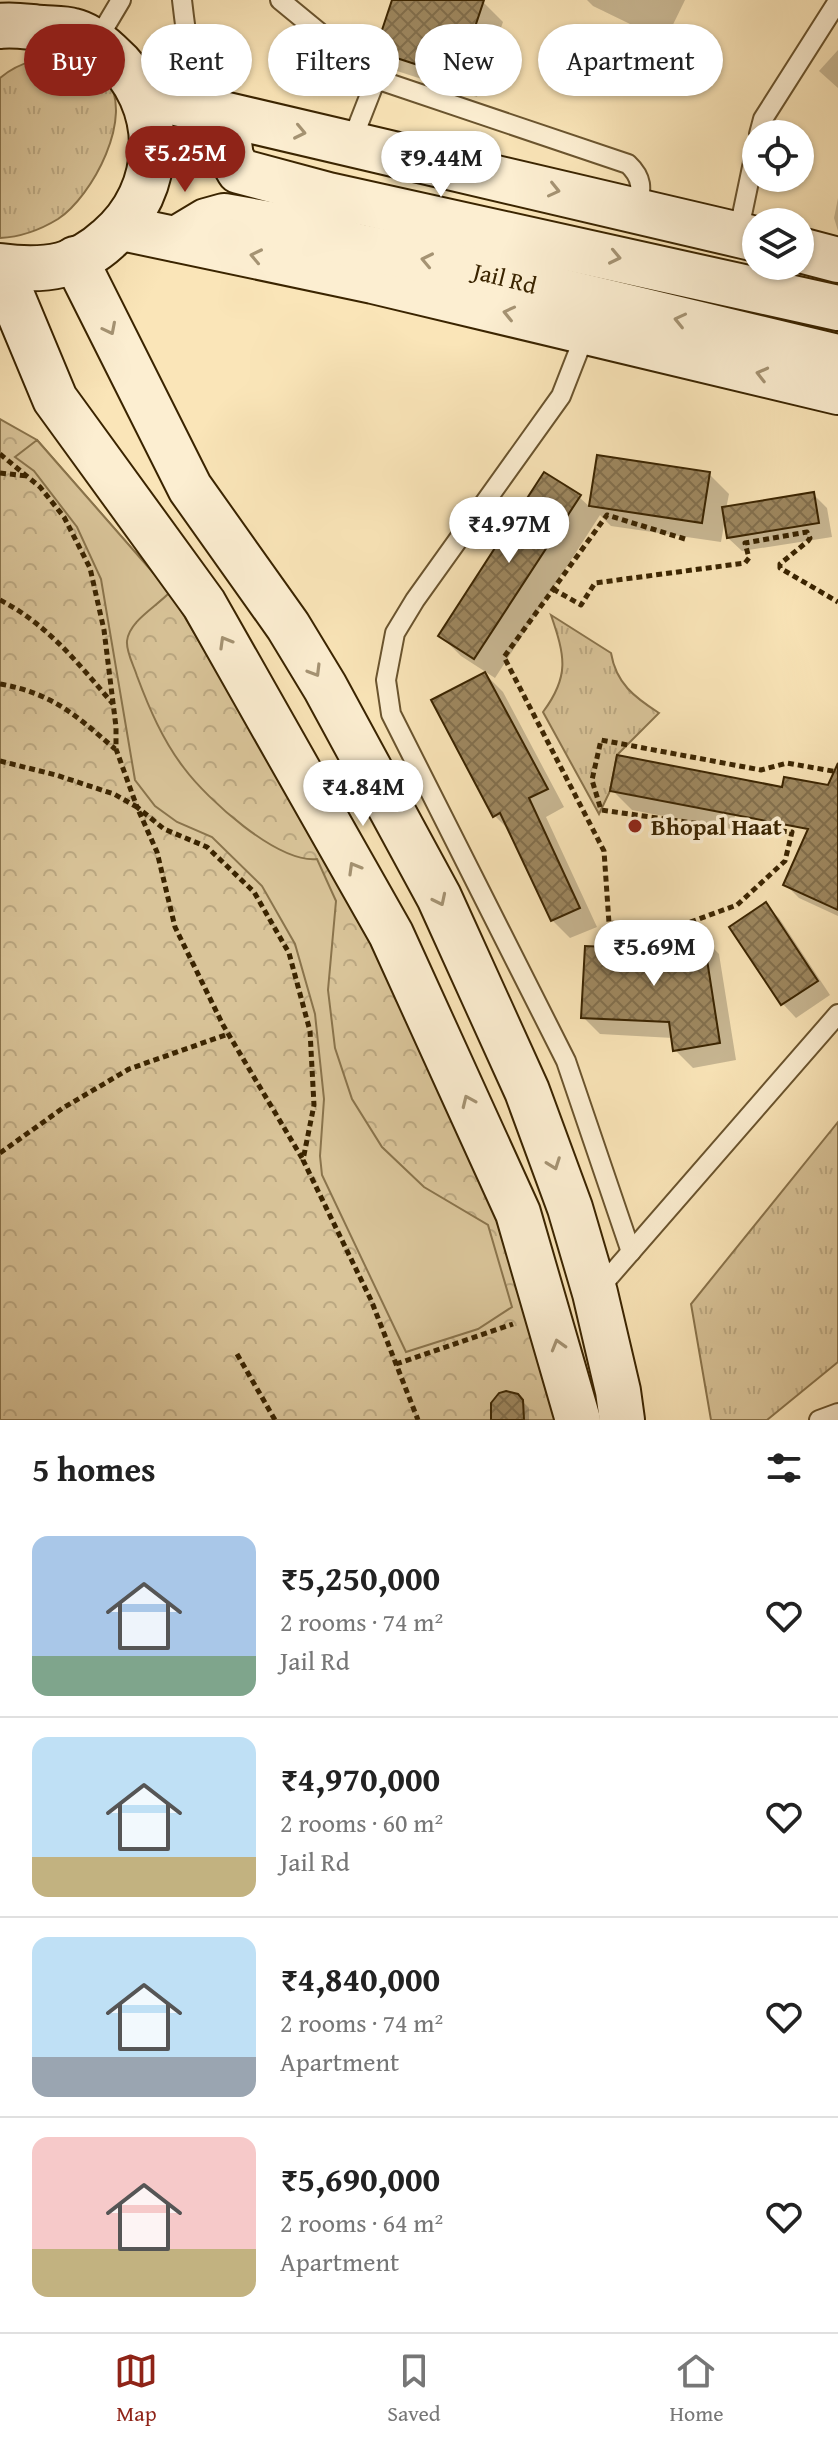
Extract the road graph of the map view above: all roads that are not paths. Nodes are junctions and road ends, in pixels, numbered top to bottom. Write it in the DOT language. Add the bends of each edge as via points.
graph roads {
  1 [pos="121,0"];
  2 [pos="182,0"];
  3 [pos="280,0"];
  4 [pos="838,1"];
  5 [pos="107,24"];
  6 [pos="309,24"];
  7 [pos="0,26"];
  8 [pos="24,28"];
  9 [pos="125,68"];
  10 [pos="399,87"];
  11 [pos="141,93"];
  12 [pos="142,96"];
  13 [pos="146,96"];
  14 [pos="369,96"];
  15 [pos="222,115"];
  16 [pos="763,120"];
  17 [pos="351,143"];
  18 [pos="638,210"];
  19 [pos="122,228"];
  20 [pos="742,236"];
  21 [pos="176,239"];
  22 [pos="814,254"];
  23 [pos="75,259"];
  24 [pos="838,260"];
  25 [pos="0,266"];
  26 [pos="838,308"];
  27 [pos="586,332"];
  28 [pos="0,353"];
  29 [pos="838,357"];
  30 [pos="838,392"];
  31 [pos="55,399"];
  32 [pos="838,1014"];
  33 [pos="631,1252"];
  34 [pos="595,1293"];
  35 [pos="838,1413"];
  36 [pos="578,1420"];
  37 [pos="622,1420"];
  38 [pos="819,1420"];
  1 -- 5 [label="lane"];
  2 -- 15 [label="lane" via="196,81"];
  3 -- 6 [label="lane"];
  4 -- 16 [label="lane"];
  7 -- 8 [label="main road"];
  9 -- 11 [label="main road"];
  10 -- 18 [label="lane" via="628,164 642,183"];
  12 -- 19 [label="main road" via="152,129 151,165 145,194"];
  13 -- 15 [label="main road"];
  14 -- 17 [label="lane"];
  15 -- 17 [label="main road, one-way"];
  15 -- 26 [label="main road, Jail Rd, one-way" via="239,171"];
  17 -- 18 [label="main road, one-way"];
  18 -- 20 [label="main road"];
  19 -- 21 [label="main road"];
  19 -- 23 [label="main road" via="95,251"];
  27 -- 21 [label="main road, one-way"];
  29 -- 21 [label="main road, Jail Rd, one-way" via="287,227 224,216"];
  22 -- 24 [label="main road"];
  23 -- 25 [label="main road" via="28,269"];
  23 -- 34 [label="main road, one-way" via="190,488 318,675 439,897 527,1091"];
  25 -- 31 [label="main road"];
  30 -- 27 [label="main road, one-way"];
  27 -- 33 [label="lane" via="561,396 395,633 386,680 391,714 416,767 566,1061"];
  28 -- 31 [label="main road"];
  36 -- 31 [label="main road, one-way" via="518,1213 391,934 204,604"];
  32 -- 33 [label="lane"];
  33 -- 34 [label="lane"];
  34 -- 37 [label="main road"];
  35 -- 38 [label="lane"];
}
